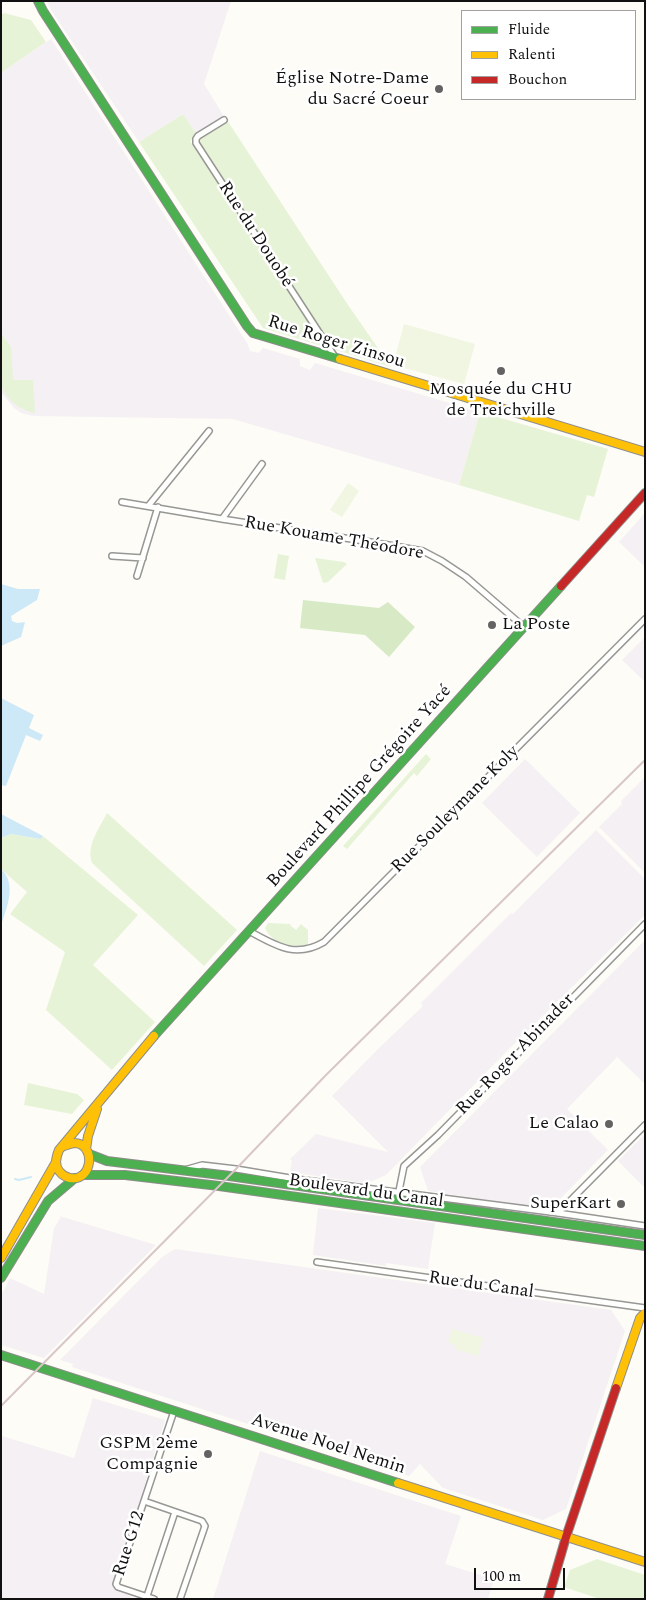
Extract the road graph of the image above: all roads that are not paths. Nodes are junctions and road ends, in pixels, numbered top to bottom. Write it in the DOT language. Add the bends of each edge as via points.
graph roads {
  1 [pos="38,1"];
  2 [pos="224,120"];
  3 [pos="336,359"];
  4 [pos="210,431"];
  5 [pos="645,452"];
  6 [pos="262,464"];
  7 [pos="645,493"];
  8 [pos="122,502"];
  9 [pos="149,505"];
  10 [pos="158,507"];
  11 [pos="222,519"];
  12 [pos="112,556"];
  13 [pos="142,558"];
  14 [pos="137,576"];
  15 [pos="645,619"];
  16 [pos="524,627"];
  17 [pos="645,924"];
  18 [pos="249,931"];
  19 [pos="100,1103"];
  20 [pos="645,1125"];
  21 [pos="64,1146"];
  22 [pos="87,1152"];
  23 [pos="56,1162"];
  24 [pos="183,1171"];
  25 [pos="79,1176"];
  26 [pos="399,1191"];
  27 [pos="558,1213"];
  28 [pos="645,1226"];
  29 [pos="645,1236"];
  30 [pos="645,1246"];
  31 [pos="1,1258"];
  32 [pos="317,1262"];
  33 [pos="1,1278"];
  34 [pos="645,1308"];
  35 [pos="645,1313"];
  36 [pos="1,1355"];
  37 [pos="174,1411"];
  38 [pos="144,1501"];
  39 [pos="175,1512"];
  40 [pos="566,1537"];
  41 [pos="645,1562"];
  42 [pos="147,1596"];
  43 [pos="154,1599"];
  44 [pos="180,1599"];
  45 [pos="548,1599"];
  1 -- 3 [label="main road, Rue Roger Zinsou" via="246,326 261,336"];
  2 -- 3 [label="street, Rue du Douobé" via="198,136 196,143"];
  3 -- 5 [label="main road, Rue Roger Zinsou"];
  4 -- 9 [label="street"];
  6 -- 11 [label="street"];
  7 -- 16 [label="main road, Boulevard Phillipe Grégoire Yacé"];
  8 -- 9 [label="street, Rue Kouame Théodore"];
  9 -- 10 [label="street, Rue Kouame Théodore"];
  10 -- 11 [label="street, Rue Kouame Théodore"];
  10 -- 13 [label="street"];
  11 -- 16 [label="street, Rue Kouame Théodore" via="423,551 466,577"];
  12 -- 13 [label="street"];
  13 -- 14 [label="street"];
  15 -- 18 [label="street, Rue Souleymane Koly" via="324,942 311,948 292,950"];
  16 -- 18 [label="main road, Boulevard Phillipe Grégoire Yacé"];
  17 -- 26 [label="street, Rue Roger Abinader" via="404,1166"];
  18 -- 19 [label="main road, Boulevard Phillipe Grégoire Yacé" via="172,1015"];
  19 -- 21 [label="main road, Boulevard Phillipe Grégoire Yacé"];
  19 -- 22 [label="main road, Boulevard Phillipe Grégoire Yacé" via="88,1136"];
  20 -- 27 [label="street"];
  21 -- 22 [label="main road" via="73,1143"];
  21 -- 23 [label="main road"];
  22 -- 24 [label="main road, Boulevard du Canal" via="107,1161"];
  22 -- 25 [label="main road" via="90,1166"];
  23 -- 25 [label="main road" via="60,1172 70,1178"];
  23 -- 31 [label="main road"];
  24 -- 26 [label="street, Boulevard du Canal" via="203,1166"];
  24 -- 29 [label="main road, Boulevard du Canal"];
  25 -- 30 [label="main road, Boulevard du Canal" via="125,1176 219,1186"];
  25 -- 33 [label="main road" via="48,1201"];
  26 -- 27 [label="street, Boulevard du Canal"];
  27 -- 28 [label="street, Boulevard du Canal"];
  32 -- 34 [label="street, Rue du Canal"];
  35 -- 40 [label="main road" via="640,1318"];
  36 -- 37 [label="main road, Avenue Noel Nemin"];
  37 -- 38 [label="street, Rue G12"];
  37 -- 40 [label="main road, Avenue Noel Nemin"];
  38 -- 39 [label="street, Rue G12"];
  38 -- 42 [label="street, Rue G12" via="116,1584"];
  39 -- 42 [label="street, Rue G12"];
  39 -- 44 [label="street, Rue G12" via="202,1521 205,1526"];
  40 -- 41 [label="main road, Avenue Noel Nemin"];
  40 -- 45 [label="main road"];
  42 -- 43 [label="street, Rue G12"];
}
